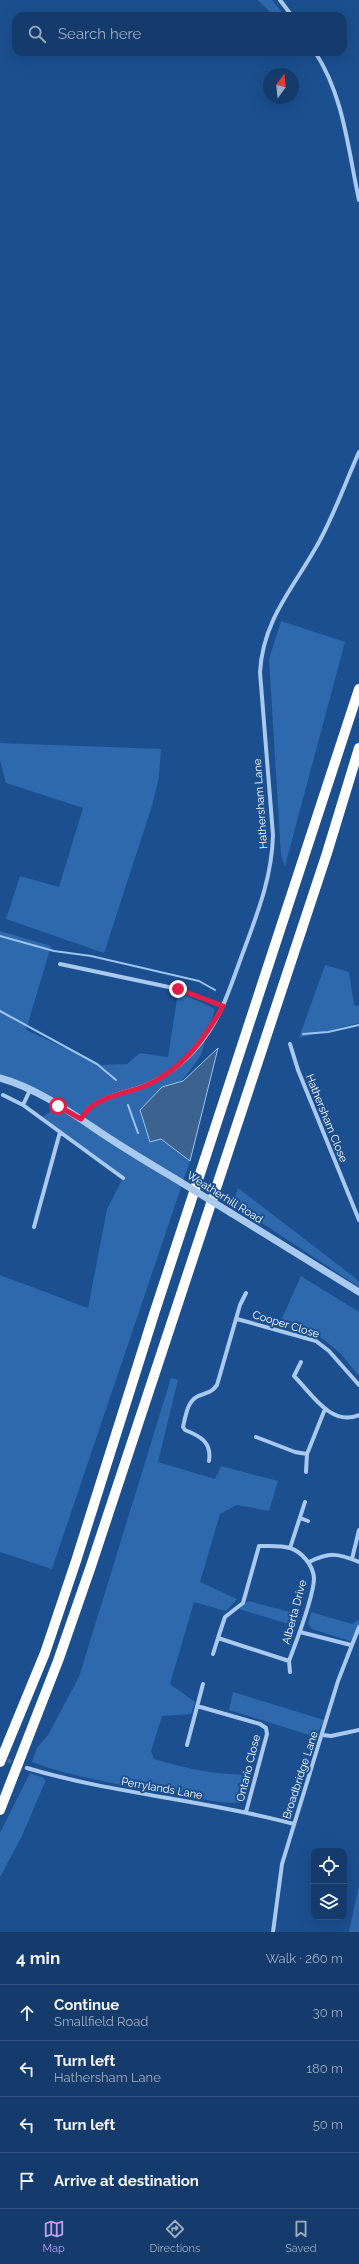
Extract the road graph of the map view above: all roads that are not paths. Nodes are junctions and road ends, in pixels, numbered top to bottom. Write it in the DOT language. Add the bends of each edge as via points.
graph roads {
  1 [pos="280,0"];
  2 [pos="289,12"];
  3 [pos="317,56"];
  4 [pos="359,200"];
  5 [pos="359,452"];
  6 [pos="359,689"];
  7 [pos="359,748"];
  8 [pos="60,964"];
  9 [pos="223,1006"];
  10 [pos="290,1044"];
  11 [pos="0,1078"];
  12 [pos="30,1090"];
  13 [pos="3,1095"];
  14 [pos="23,1105"];
  15 [pos="81,1119"];
  16 [pos="60,1132"];
  17 [pos="123,1178"];
  18 [pos="359,1220"];
  19 [pos="34,1227"];
  20 [pos="246,1292"];
  21 [pos="359,1292"];
  22 [pos="237,1319"];
  23 [pos="301,1362"];
  24 [pos="359,1385"];
  25 [pos="325,1409"];
  26 [pos="359,1415"];
  27 [pos="256,1437"];
  28 [pos="307,1454"];
  29 [pos="209,1461"];
  30 [pos="306,1472"];
  31 [pos="305,1502"];
  32 [pos="300,1518"];
  33 [pos="308,1521"];
  34 [pos="359,1530"];
  35 [pos="290,1548"];
  36 [pos="352,1559"];
  37 [pos="309,1562"];
  38 [pos="359,1562"];
  39 [pos="359,1627"];
  40 [pos="300,1632"];
  41 [pos="218,1638"];
  42 [pos="351,1645"];
  43 [pos="213,1654"];
  44 [pos="289,1661"];
  45 [pos="290,1672"];
  46 [pos="202,1684"];
  47 [pos="197,1706"];
  48 [pos="359,1730"];
  49 [pos="323,1735"];
  50 [pos="187,1745"];
  51 [pos="0,1762"];
  52 [pos="27,1768"];
  53 [pos="0,1810"];
  54 [pos="246,1812"];
  55 [pos="294,1824"];
  56 [pos="273,1932"];
  1 -- 2 [label="street"];
  3 -- 4 [label="street" via="334,86 341,109"];
  5 -- 9 [label="street, Hathersham Lane" via="316,549 274,616 261,653 260,672 273,835 272,856 263,898"];
  6 -- 51 [label="highway" via="154,1314 76,1561 45,1652"];
  7 -- 53 [label="highway" via="327,853 93,1558 58,1661"];
  8 -- 9 [label="street" via="178,989"];
  9 -- 15 [label="street, Hathersham Lane" via="206,1036 190,1056 145,1086 115,1095 89,1108"];
  10 -- 18 [label="street, Hathersham Close" via="298,1070"];
  11 -- 12 [label="street, Weatherhill Road"];
  12 -- 14 [label="street"];
  12 -- 15 [label="street, Weatherhill Road"];
  13 -- 14 [label="street"];
  14 -- 16 [label="street"];
  15 -- 21 [label="street, Weatherhill Road, bridge"];
  16 -- 17 [label="street"];
  16 -- 19 [label="street"];
  20 -- 22 [label="street, Cooper Close"];
  22 -- 24 [label="street, Cooper Close" via="316,1341 329,1351"];
  22 -- 29 [label="street, Cooper Close" via="217,1385 213,1391 192,1400 183,1427 197,1434 206,1443"];
  23 -- 25 [label="street" via="294,1376"];
  25 -- 26 [label="street" via="334,1416 347,1418"];
  25 -- 28 [label="street"];
  27 -- 28 [label="street"];
  28 -- 30 [label="street"];
  31 -- 32 [label="street"];
  32 -- 33 [label="street"];
  32 -- 35 [label="street"];
  34 -- 36 [label="street"];
  35 -- 37 [label="street"];
  35 -- 41 [label="street" via="259,1546 243,1603 225,1617"];
  36 -- 37 [label="street" via="336,1554 324,1555"];
  36 -- 38 [label="street"];
  37 -- 40 [label="street, Alberta Drive" via="314,1578"];
  39 -- 42 [label="street, Broadbridge Lane"];
  40 -- 42 [label="street"];
  40 -- 44 [label="street, Alberta Drive"];
  41 -- 43 [label="street"];
  41 -- 44 [label="street, Alberta Drive"];
  42 -- 49 [label="street, Broadbridge Lane"];
  44 -- 45 [label="street, Alberta Drive"];
  46 -- 47 [label="street"];
  47 -- 50 [label="street"];
  47 -- 54 [label="street, Ontario Close" via="266,1728 267,1734"];
  48 -- 49 [label="street" via="334,1736"];
  49 -- 55 [label="street, Broadbridge Lane"];
  52 -- 54 [label="street, Perrylands Lane" via="87,1783"];
  54 -- 55 [label="street, Perrylands Lane"];
  55 -- 56 [label="street, Broadbridge Lane" via="279,1879"];
}
